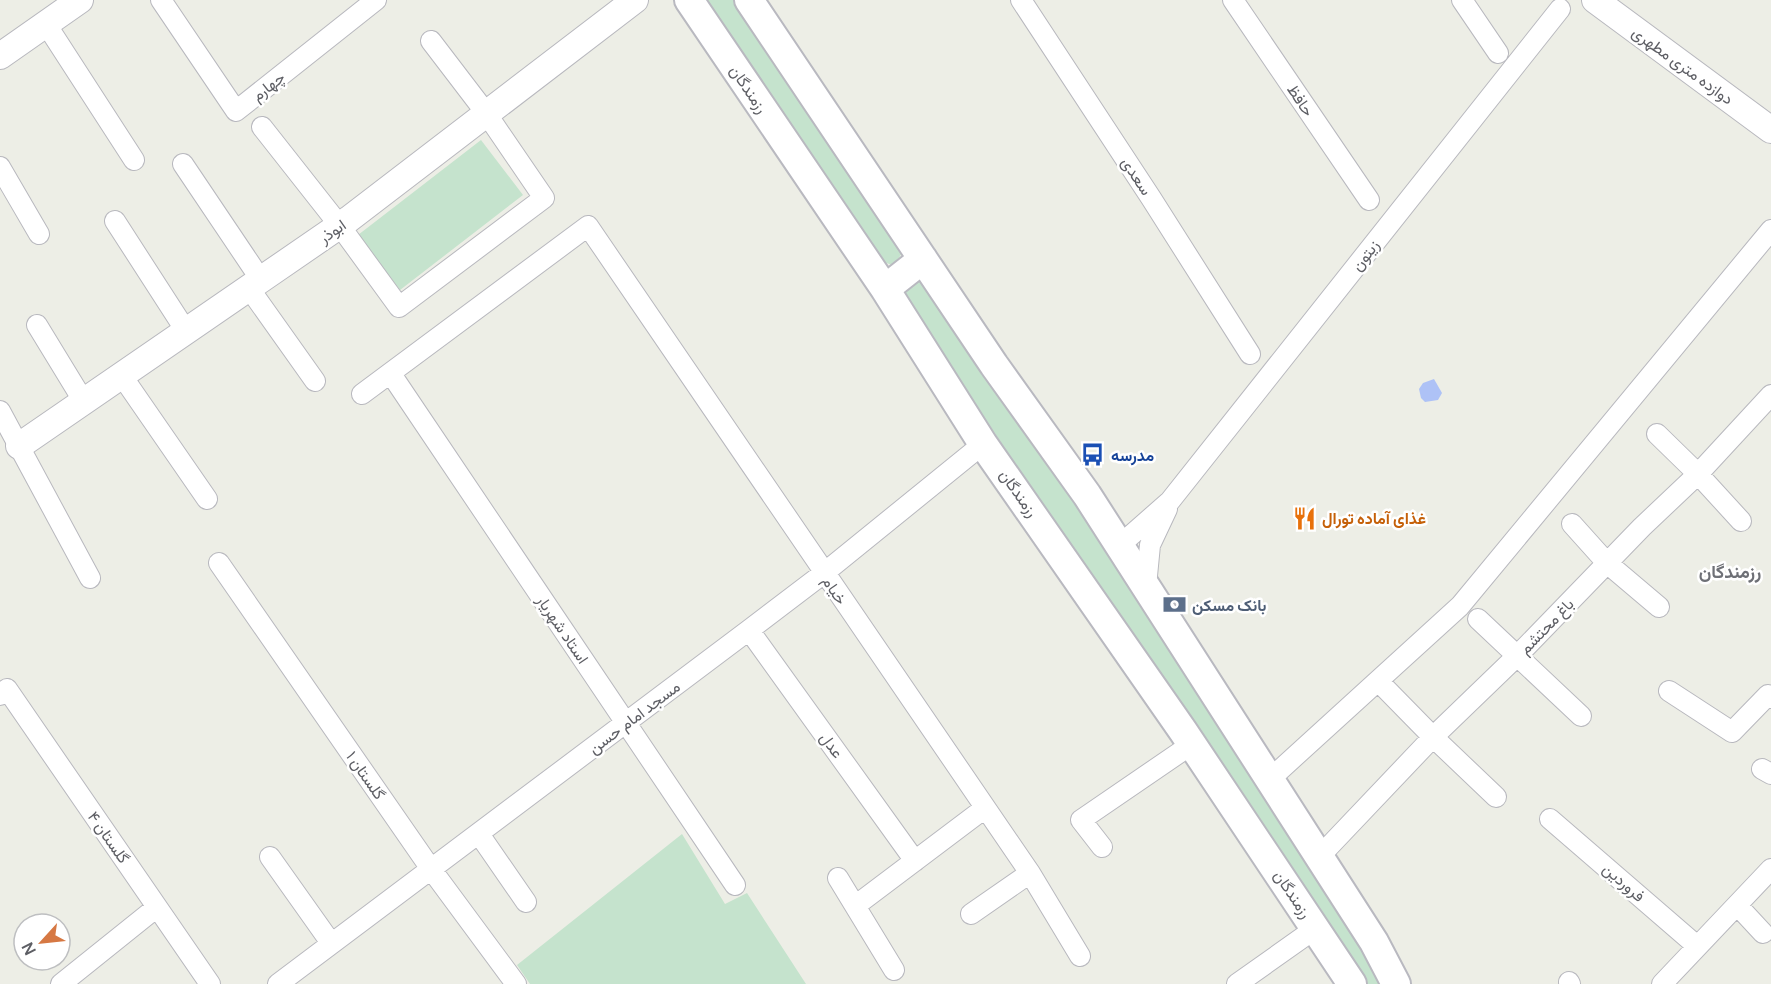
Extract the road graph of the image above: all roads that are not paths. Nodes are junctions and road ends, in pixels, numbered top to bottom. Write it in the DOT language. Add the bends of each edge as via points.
graph roads {
  1 [pos="161,0"];
  2 [pos="376,0"];
  3 [pos="635,0"];
  4 [pos="689,0"];
  5 [pos="749,0"];
  6 [pos="1021,0"];
  7 [pos="1233,0"];
  8 [pos="1462,0"];
  9 [pos="1595,0"];
  10 [pos="75,1"];
  11 [pos="1560,9"];
  12 [pos="46,24"];
  13 [pos="431,41"];
  14 [pos="1498,53"];
  15 [pos="0,56"];
  16 [pos="486,113"];
  17 [pos="262,127"];
  18 [pos="1771,130"];
  19 [pos="134,160"];
  20 [pos="183,164"];
  21 [pos="0,167"];
  22 [pos="1369,200"];
  23 [pos="115,221"];
  24 [pos="340,226"];
  25 [pos="1771,230"];
  26 [pos="39,234"];
  27 [pos="923,259"];
  28 [pos="255,284"];
  29 [pos="885,289"];
  30 [pos="37,325"];
  31 [pos="186,331"];
  32 [pos="1250,354"];
  33 [pos="391,374"];
  34 [pos="122,376"];
  35 [pos="315,381"];
  36 [pos="362,394"];
  37 [pos="1771,395"];
  38 [pos="84,402"];
  39 [pos="0,411"];
  40 [pos="1657,434"];
  41 [pos="983,444"];
  42 [pos="19,446"];
  43 [pos="1698,474"];
  44 [pos="207,499"];
  45 [pos="1170,501"];
  46 [pos="1741,521"];
  47 [pos="1572,524"];
  48 [pos="1120,545"];
  49 [pos="219,563"];
  50 [pos="1607,563"];
  51 [pos="824,573"];
  52 [pos="90,578"];
  53 [pos="1146,586"];
  54 [pos="1659,608"];
  55 [pos="1478,620"];
  56 [pos="749,630"];
  57 [pos="1517,656"];
  58 [pos="1383,686"];
  59 [pos="1669,691"];
  60 [pos="4,692"];
  61 [pos="1771,698"];
  62 [pos="1581,716"];
  63 [pos="626,723"];
  64 [pos="1433,737"];
  65 [pos="1192,744"];
  66 [pos="1270,779"];
  67 [pos="1496,796"];
  68 [pos="985,808"];
  69 [pos="1550,819"];
  70 [pos="479,834"];
  71 [pos="1102,847"];
  72 [pos="270,856"];
  73 [pos="1319,857"];
  74 [pos="915,861"];
  75 [pos="432,869"];
  76 [pos="1771,869"];
  77 [pos="1030,873"];
  78 [pos="838,878"];
  79 [pos="735,885"];
  80 [pos="526,902"];
  81 [pos="1737,905"];
  82 [pos="157,906"];
  83 [pos="855,906"];
  84 [pos="971,914"];
  85 [pos="1316,928"];
  86 [pos="1763,933"];
  87 [pos="331,943"];
  88 [pos="1697,946"];
  89 [pos="1080,956"];
  90 [pos="894,970"];
  91 [pos="292,980"];
  92 [pos="1667,982"];
  93 [pos="61,984"];
  94 [pos="210,984"];
  95 [pos="516,984"];
  96 [pos="1237,984"];
  97 [pos="1352,984"];
  98 [pos="1395,984"];
  1 -- 2 [label="street, چهارم" via="236,111"];
  3 -- 16 [label="street, ابوذر"];
  4 -- 29 [label="main road, رزمندگان"];
  5 -- 27 [label="main road"];
  6 -- 32 [label="street, سعدی"];
  7 -- 22 [label="street, حافظ"];
  8 -- 14 [label="street"];
  9 -- 18 [label="street, دوازده متری مطهری"];
  10 -- 12 [label="street"];
  11 -- 45 [label="street, زیتون"];
  12 -- 15 [label="street"];
  12 -- 19 [label="street"];
  13 -- 16 [label="street"];
  16 -- 24 [label="street, ابوذر"];
  16 -- 24 [label="street" via="544,198 399,307"];
  17 -- 24 [label="street"];
  20 -- 28 [label="street"];
  21 -- 26 [label="street"];
  23 -- 31 [label="street"];
  24 -- 28 [label="street, ابوذر"];
  25 -- 66 [label="street" via="1460,606"];
  27 -- 29 [label="main road"];
  27 -- 48 [label="main road"];
  28 -- 31 [label="street, ابوذر"];
  28 -- 35 [label="street"];
  29 -- 41 [label="main road, رزمندگان"];
  30 -- 38 [label="street"];
  31 -- 34 [label="street, ابوذر"];
  33 -- 36 [label="street"];
  33 -- 51 [label="street, خیام" via="588,226"];
  33 -- 63 [label="street, استاد شهریار"];
  34 -- 38 [label="street, ابوذر"];
  34 -- 44 [label="street"];
  37 -- 43 [label="street, باغ محتشم"];
  38 -- 42 [label="street, ابوذر"];
  39 -- 42 [label="street"];
  40 -- 43 [label="street"];
  41 -- 51 [label="street, مسجد امام حسن"];
  41 -- 65 [label="main road, رزمندگان"];
  42 -- 52 [label="street"];
  43 -- 46 [label="street"];
  43 -- 50 [label="street, باغ محتشم"];
  45 -- 48 [label="street"];
  45 -- 53 [label="street" via="1150,545"];
  47 -- 50 [label="street"];
  48 -- 53 [label="main road"];
  49 -- 75 [label="street, گلستان ۱"];
  50 -- 54 [label="street"];
  50 -- 57 [label="street, باغ محتشم"];
  51 -- 56 [label="street, مسجد امام حسن"];
  51 -- 68 [label="street, خیام"];
  53 -- 66 [label="main road"];
  55 -- 57 [label="street"];
  56 -- 63 [label="street, مسجد امام حسن"];
  56 -- 74 [label="street, عدل"];
  57 -- 62 [label="street"];
  57 -- 64 [label="street, باغ محتشم"];
  58 -- 64 [label="street"];
  59 -- 61 [label="street" via="1732,732 1768,695"];
  60 -- 82 [label="street, گلستان ۴"];
  63 -- 70 [label="street, مسجد امام حسن"];
  63 -- 79 [label="street, استاد شهریار"];
  64 -- 67 [label="street"];
  64 -- 73 [label="street, باغ محتشم"];
  65 -- 71 [label="street" via="1081,820"];
  65 -- 85 [label="main road, رزمندگان"];
  66 -- 73 [label="main road"];
  68 -- 74 [label="street"];
  68 -- 77 [label="street, خیام"];
  69 -- 88 [label="street, فروردین"];
  70 -- 75 [label="street, مسجد امام حسن"];
  70 -- 80 [label="street"];
  72 -- 87 [label="street"];
  73 -- 98 [label="main road" via="1374,942"];
  74 -- 83 [label="street"];
  75 -- 87 [label="street, مسجد امام حسن"];
  75 -- 95 [label="street, گلستان ۱"];
  76 -- 81 [label="street"];
  77 -- 84 [label="street"];
  77 -- 89 [label="street, خیام"];
  78 -- 83 [label="street"];
  81 -- 86 [label="street"];
  81 -- 88 [label="street"];
  82 -- 93 [label="street"];
  82 -- 94 [label="street, گلستان ۴"];
  83 -- 90 [label="street"];
  85 -- 96 [label="street"];
  85 -- 97 [label="main road, رزمندگان"];
  87 -- 91 [label="street, مسجد امام حسن"];
  88 -- 92 [label="street"];
}
